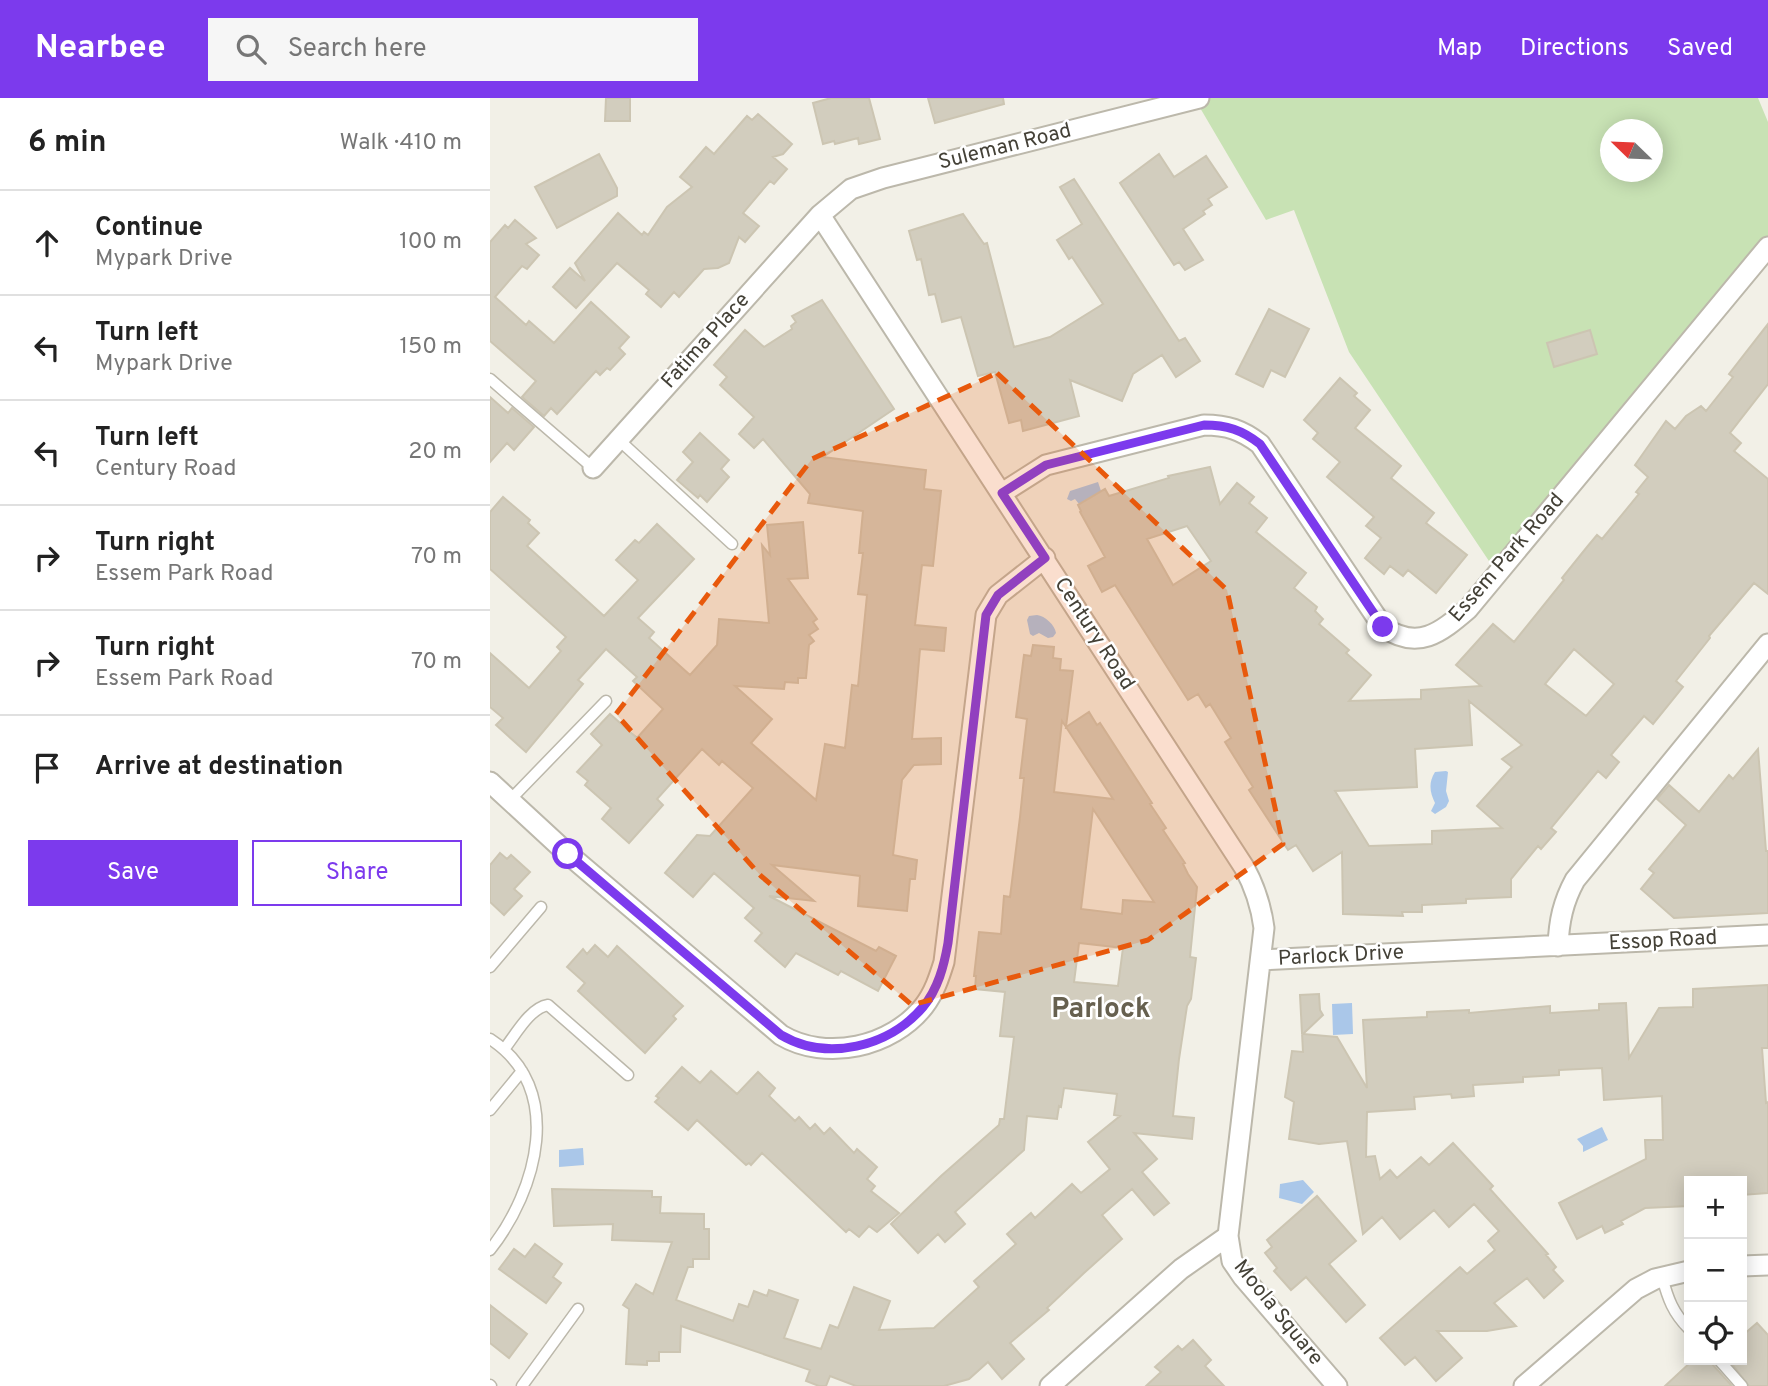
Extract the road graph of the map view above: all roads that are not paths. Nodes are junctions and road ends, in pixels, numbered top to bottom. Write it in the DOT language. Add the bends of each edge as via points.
graph roads {
  1 [pos="1199,98"];
  2 [pos="820,215"];
  3 [pos="1768,247"];
  4 [pos="490,379"];
  5 [pos="619,440"];
  6 [pos="593,468"];
  7 [pos="1002,493"];
  8 [pos="732,544"];
  9 [pos="1045,558"];
  10 [pos="1768,644"];
  11 [pos="606,701"];
  12 [pos="497,792"];
  13 [pos="541,906"];
  14 [pos="1768,935"];
  15 [pos="1558,946"];
  16 [pos="1261,960"];
  17 [pos="490,967"];
  18 [pos="490,1039"];
  19 [pos="505,1048"];
  20 [pos="522,1071"];
  21 [pos="628,1074"];
  22 [pos="490,1110"];
  23 [pos="1228,1236"];
  24 [pos="490,1250"];
  25 [pos="1768,1265"];
  26 [pos="1747,1266"];
  27 [pos="1684,1272"];
  28 [pos="1662,1277"];
  29 [pos="578,1309"];
  30 [pos="1684,1323"];
  31 [pos="1723,1365"];
  32 [pos="522,1386"];
  33 [pos="1050,1386"];
  34 [pos="1337,1386"];
  35 [pos="1524,1386"];
  36 [pos="1742,1386"];
  1 -- 2 [label="street, Suleman Road" via="864,184"];
  2 -- 5 [label="street, Fatima Place"];
  2 -- 7 [label="street, Century Road"];
  3 -- 7 [label="street, Essem Park Road" via="1468,608 1429,636 1405,638 1383,627 1260,444 1240,430 1204,425 1046,465"];
  4 -- 6 [label="lane"];
  5 -- 6 [label="street, Fatima Place"];
  5 -- 8 [label="lane"];
  7 -- 9 [label="street, Century Road"];
  9 -- 12 [label="street" via="998,595 986,615 944,962 924,1006 882,1038 824,1049 781,1035"];
  9 -- 16 [label="street, Century Road" via="1244,867 1261,906"];
  10 -- 15 [label="street" via="1575,880 1563,902"];
  11 -- 12 [label="lane"];
  13 -- 17 [label="lane"];
  14 -- 15 [label="street, Essop Road"];
  15 -- 16 [label="street, Parlock Drive"];
  16 -- 23 [label="street, Parlock Drive"];
  18 -- 19 [label="lane"];
  19 -- 20 [label="lane"];
  19 -- 21 [label="lane" via="533,1013 548,1005"];
  20 -- 22 [label="lane"];
  20 -- 24 [label="lane" via="535,1098 533,1161 515,1214"];
  23 -- 33 [label="street" via="1181,1269"];
  23 -- 34 [label="street, Moola Square" via="1233,1261 1243,1277"];
  25 -- 26 [label="street"];
  27 -- 28 [label="street"];
  28 -- 30 [label="lane" via="1668,1302"];
  28 -- 35 [label="street" via="1616,1304"];
  29 -- 32 [label="lane"];
  31 -- 36 [label="lane"];
}
